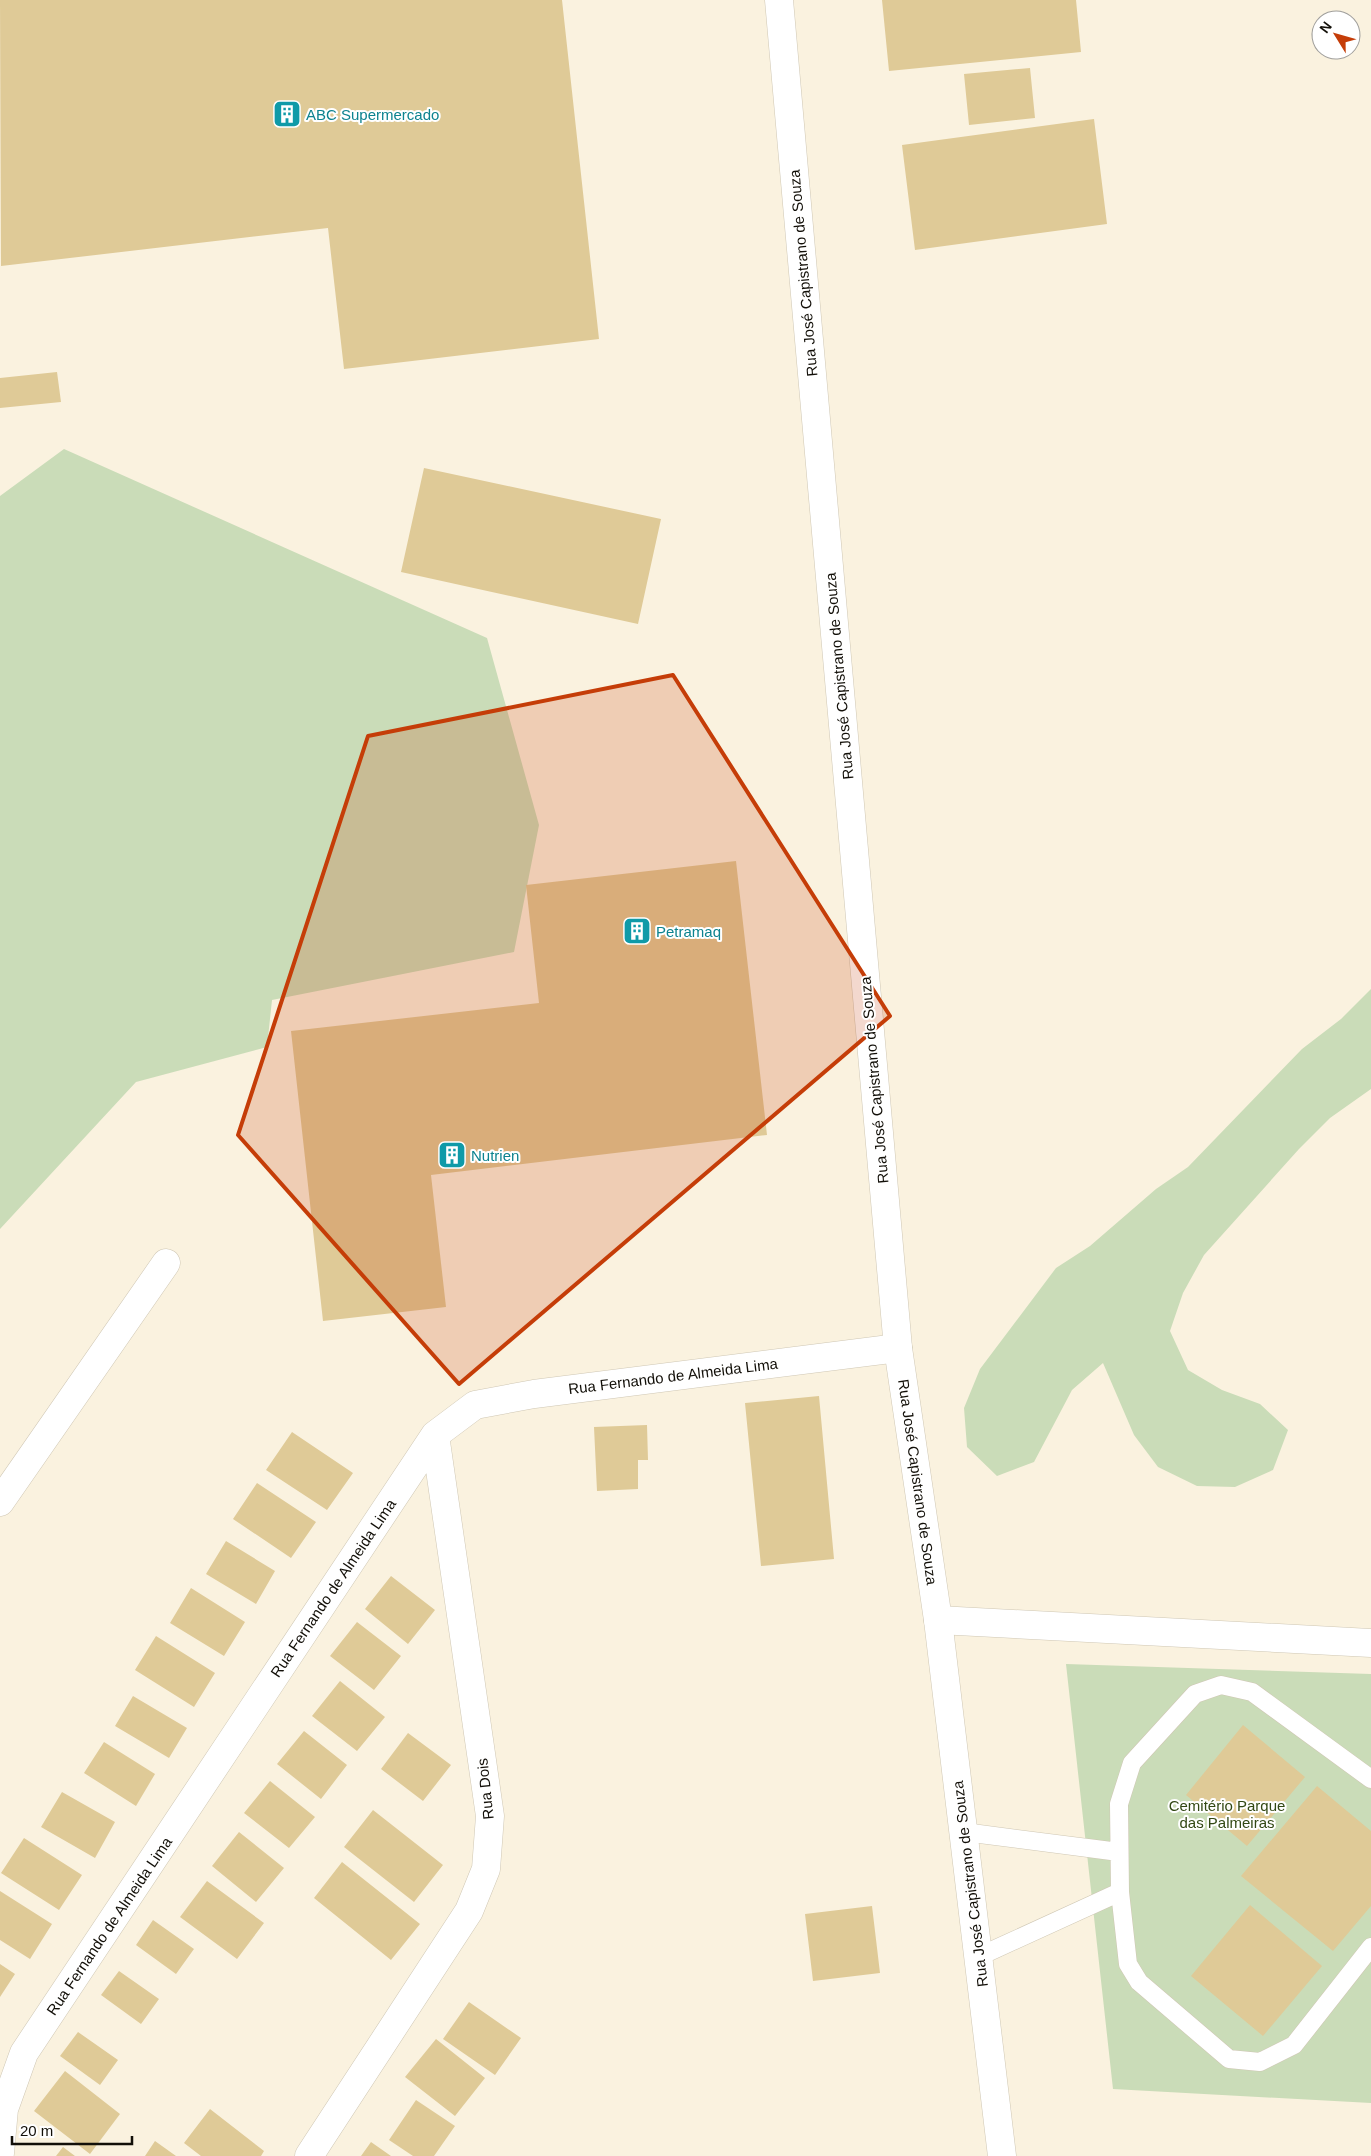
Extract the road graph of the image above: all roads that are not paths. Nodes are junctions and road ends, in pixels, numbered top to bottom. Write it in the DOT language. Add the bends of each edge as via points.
graph roads {
  1 [pos="779,0"];
  2 [pos="166,1263"];
  3 [pos="898,1348"];
  4 [pos="435,1435"];
  5 [pos="0,1502"];
  6 [pos="938,1620"];
  7 [pos="1371,1643"];
  8 [pos="1371,1779"];
  9 [pos="964,1832"];
  10 [pos="1119,1852"];
  11 [pos="1120,1892"];
  12 [pos="1371,1947"];
  13 [pos="980,1956"];
  14 [pos="0,2153"];
  15 [pos="309,2156"];
  16 [pos="1002,2156"];
  1 -- 3 [label="street, Rua José Capistrano de Souza"];
  2 -- 5 [label="street"];
  3 -- 4 [label="street, Rua Fernando de Almeida Lima" via="534,1394 475,1405"];
  3 -- 6 [label="street, Rua José Capistrano de Souza"];
  4 -- 14 [label="street, Rua Fernando de Almeida Lima" via="24,2053 4,2109"];
  4 -- 15 [label="street, Rua Dois" via="490,1816 486,1869 469,1910"];
  6 -- 7 [label="street"];
  6 -- 9 [label="street, Rua José Capistrano de Souza"];
  8 -- 10 [label="lane" via="1252,1692 1221,1685 1195,1694 1132,1763 1119,1804"];
  9 -- 10 [label="lane"];
  9 -- 13 [label="street, Rua José Capistrano de Souza"];
  10 -- 11 [label="lane"];
  11 -- 12 [label="lane" via="1128,1964 1139,1982 1229,2059 1260,2062 1294,2046"];
  11 -- 13 [label="lane"];
  13 -- 16 [label="street, Rua José Capistrano de Souza"];
}
